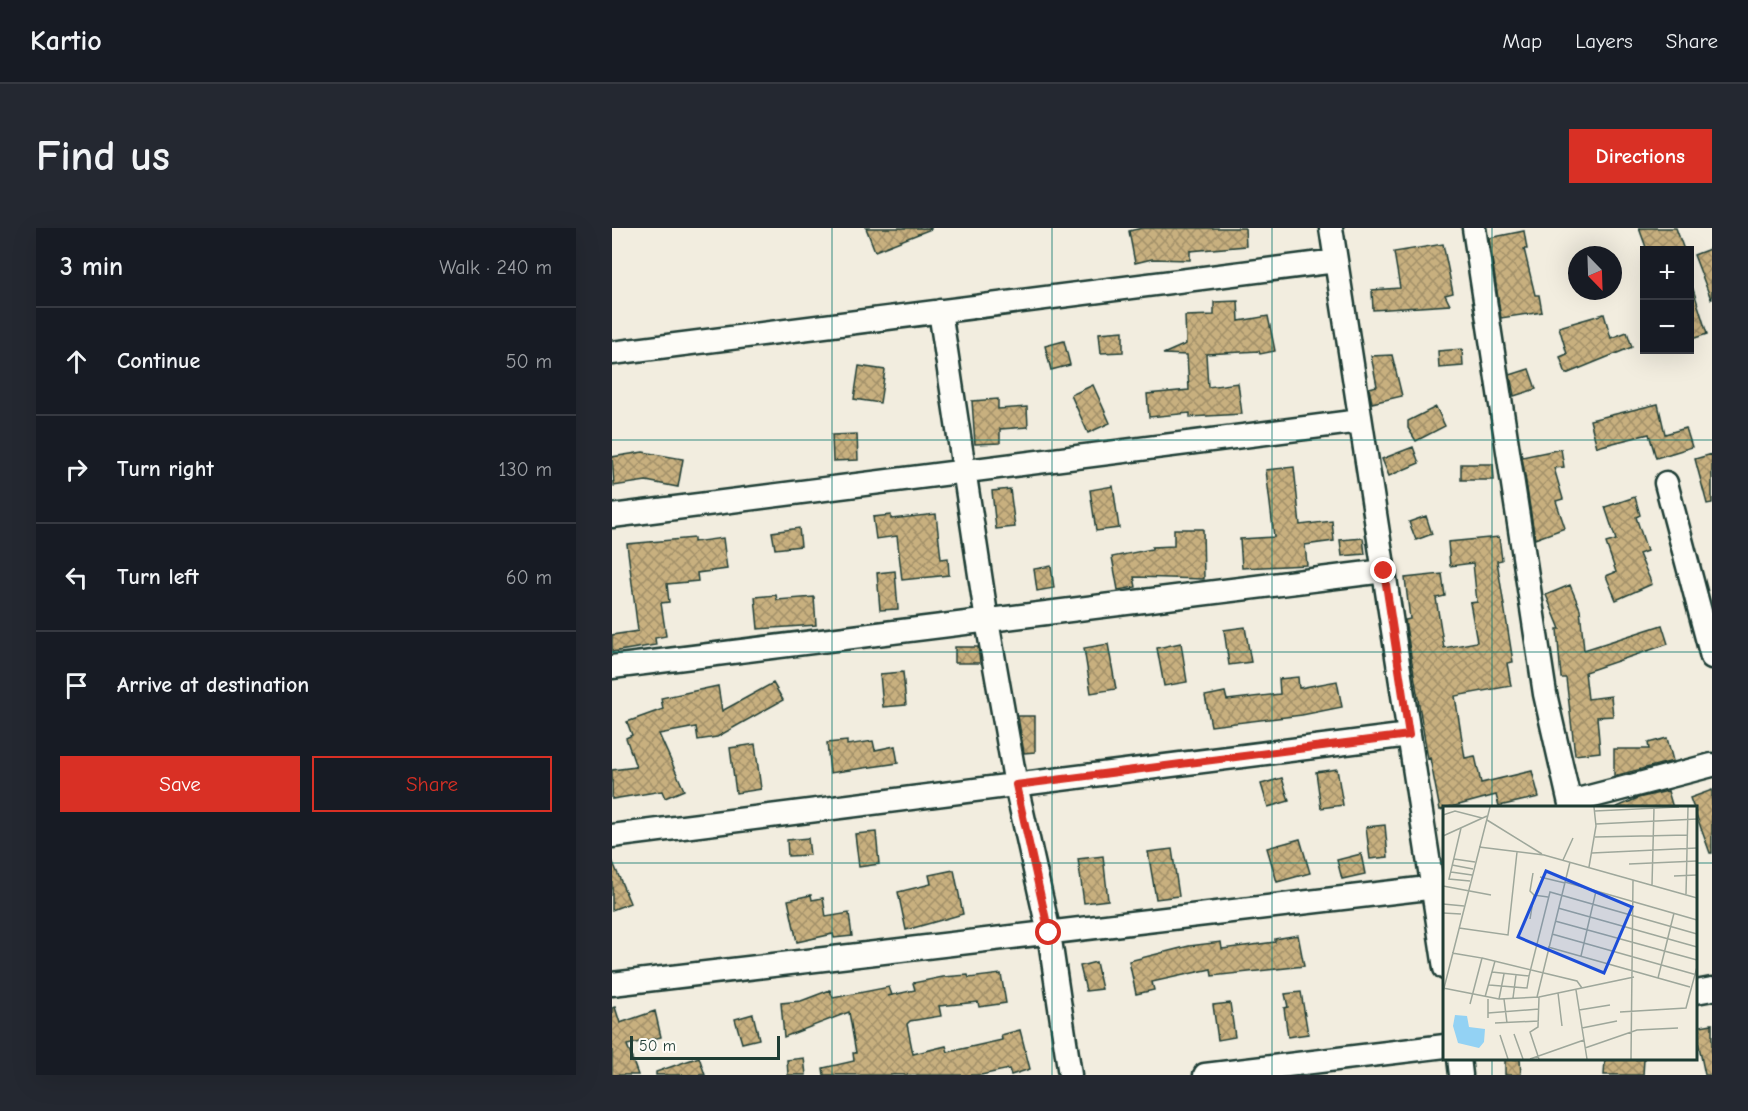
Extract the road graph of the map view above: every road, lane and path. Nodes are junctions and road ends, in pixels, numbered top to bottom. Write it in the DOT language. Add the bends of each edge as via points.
graph roads {
  1 [pos="1331,228"];
  2 [pos="1474,228"];
  3 [pos="1336,261"];
  4 [pos="940,311"];
  5 [pos="612,353"];
  6 [pos="1360,421"];
  7 [pos="964,471"];
  8 [pos="1666,483"];
  9 [pos="612,516"];
  10 [pos="1384,571"];
  11 [pos="987,621"];
  12 [pos="1712,657"];
  13 [pos="612,667"];
  14 [pos="1409,735"];
  15 [pos="1712,765"];
  16 [pos="1016,785"];
  17 [pos="1571,805"];
  18 [pos="612,836"];
  19 [pos="1439,886"];
  20 [pos="1049,933"];
  21 [pos="1443,941"];
  22 [pos="612,984"];
  23 [pos="1712,989"];
  24 [pos="1697,992"];
  25 [pos="1443,1046"];
  26 [pos="1459,1060"];
  27 [pos="1070,1075"];
  28 [pos="1205,1075"];
  29 [pos="1461,1075"];
  1 -- 3 [label="street"];
  2 -- 17 [label="street" via="1545,694"];
  3 -- 4 [label="street"];
  3 -- 6 [label="street"];
  4 -- 5 [label="street"];
  4 -- 7 [label="street"];
  6 -- 7 [label="street"];
  6 -- 10 [label="street"];
  7 -- 9 [label="street"];
  7 -- 11 [label="street"];
  8 -- 12 [label="street"];
  10 -- 11 [label="street"];
  10 -- 14 [label="street"];
  11 -- 13 [label="street"];
  11 -- 16 [label="street"];
  14 -- 16 [label="street"];
  14 -- 19 [label="street"];
  15 -- 17 [label="street"];
  16 -- 18 [label="street"];
  16 -- 20 [label="street"];
  19 -- 20 [label="street"];
  19 -- 21 [label="street"];
  20 -- 22 [label="street"];
  20 -- 27 [label="street"];
  23 -- 24 [label="street"];
  25 -- 28 [label="street"];
  26 -- 29 [label="street"];
}
